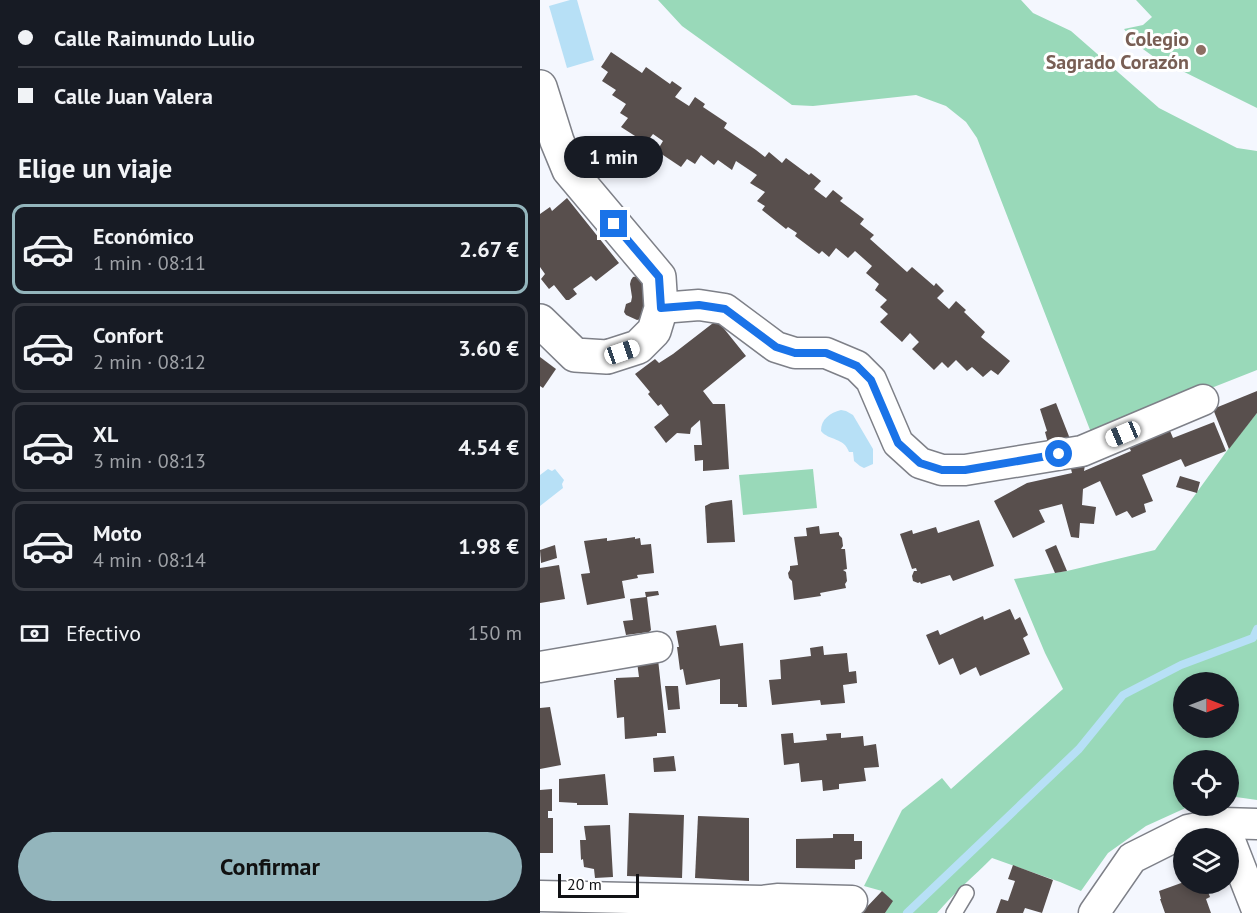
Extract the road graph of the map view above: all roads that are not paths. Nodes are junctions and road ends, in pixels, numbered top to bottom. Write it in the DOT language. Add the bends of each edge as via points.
graph roads {
  1 [pos="540,87"];
  2 [pos="661,308"];
  3 [pos="540,321"];
  4 [pos="1203,400"];
  5 [pos="657,647"];
  6 [pos="540,667"];
  7 [pos="1223,823"];
  8 [pos="1257,824"];
  9 [pos="966,893"];
  10 [pos="540,896"];
  11 [pos="852,901"];
  12 [pos="1257,910"];
  13 [pos="954,913"];
  14 [pos="1094,913"];
  1 -- 2 [label="street" via="569,170 659,277"];
  2 -- 3 [label="street" via="654,331 638,347 607,357 575,355"];
  2 -- 4 [label="street" via="699,305 725,309 776,347 795,353 826,353 857,366 871,380 898,443 920,463 942,470 965,470 1082,451"];
  5 -- 6 [label="street"];
  7 -- 8 [label="street"];
  7 -- 12 [label="street"];
  7 -- 14 [label="street" via="1188,830 1132,858"];
  9 -- 13 [label="lane"];
  10 -- 11 [label="street"];
}
